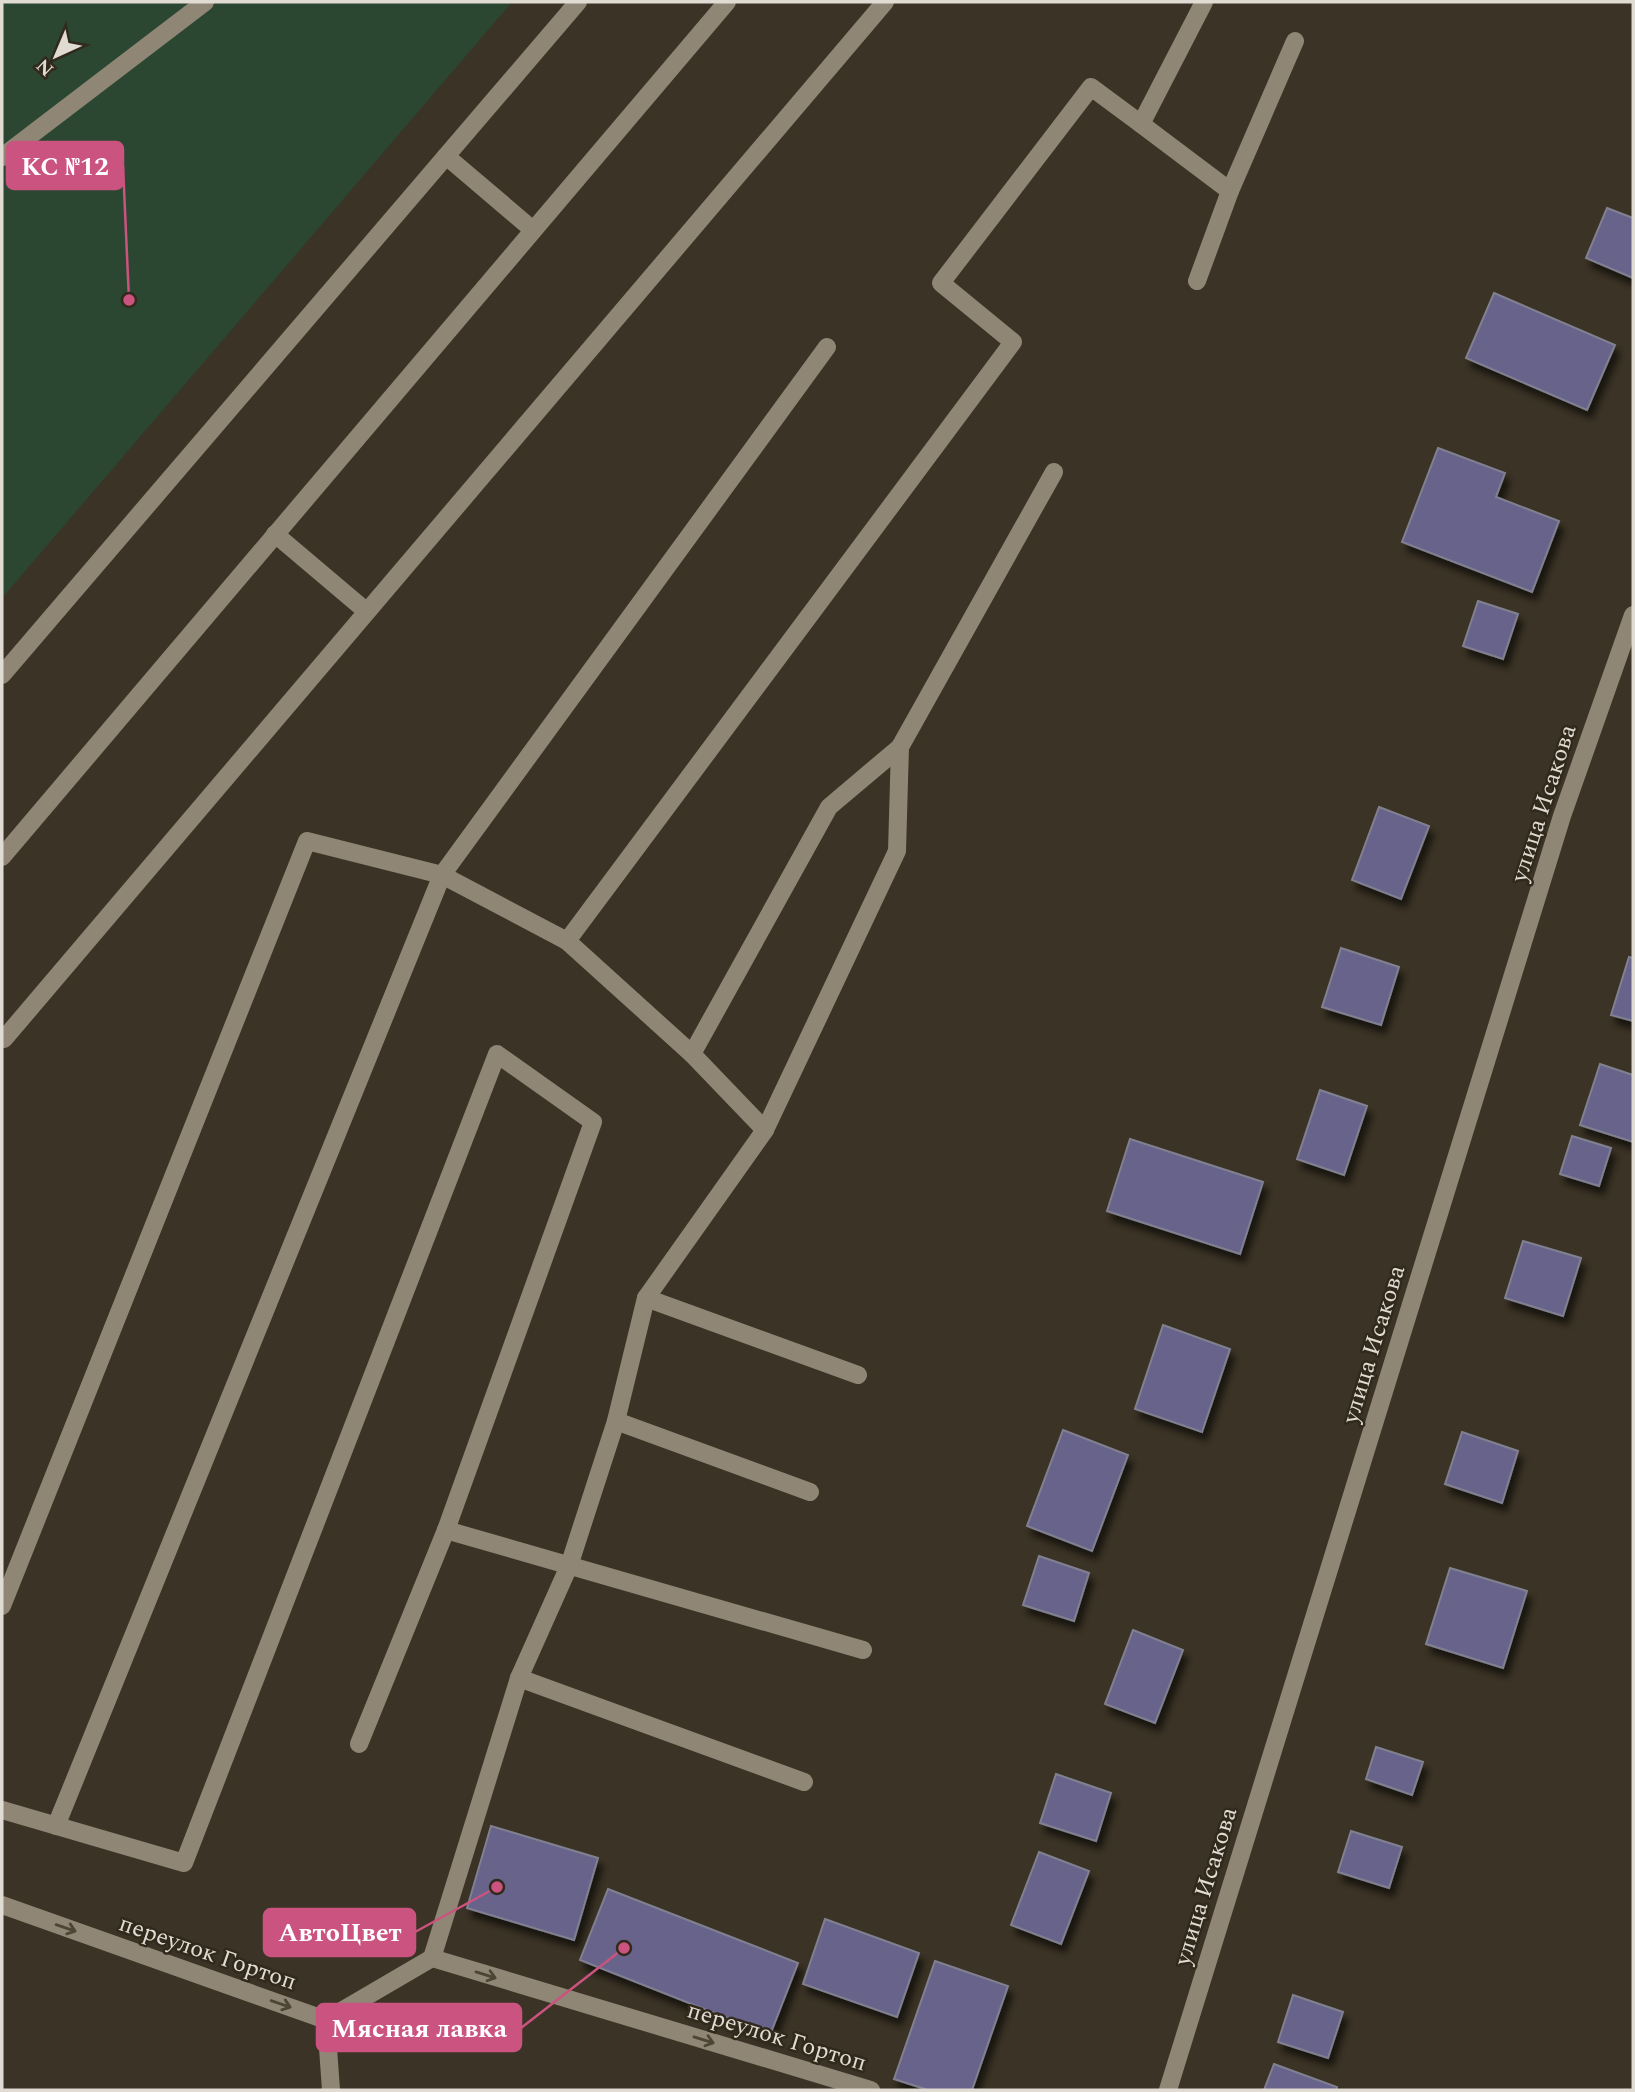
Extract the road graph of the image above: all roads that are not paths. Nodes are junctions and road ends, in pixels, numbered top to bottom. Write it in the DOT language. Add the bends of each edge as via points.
graph roads {
  1 [pos="205,2"];
  2 [pos="578,2"];
  3 [pos="727,2"];
  4 [pos="885,2"];
  5 [pos="1204,2"];
  6 [pos="1295,41"];
  7 [pos="1141,124"];
  8 [pos="446,156"];
  9 [pos="2,157"];
  10 [pos="1230,191"];
  11 [pos="533,230"];
  12 [pos="1197,281"];
  13 [pos="827,347"];
  14 [pos="1054,472"];
  15 [pos="275,534"];
  16 [pos="366,611"];
  17 [pos="1633,615"];
  18 [pos="2,675"];
  19 [pos="900,747"];
  20 [pos="2,857"];
  21 [pos="442,875"];
  22 [pos="567,940"];
  23 [pos="4,1039"];
  24 [pos="692,1055"];
  25 [pos="765,1130"];
  26 [pos="646,1298"];
  27 [pos="858,1375"];
  28 [pos="616,1421"];
  29 [pos="810,1492"];
  30 [pos="446,1531"];
  31 [pos="569,1566"];
  32 [pos="2,1606"];
  33 [pos="863,1650"];
  34 [pos="519,1678"];
  35 [pos="359,1744"];
  36 [pos="804,1782"];
  37 [pos="2,1810"];
  38 [pos="57,1826"];
  39 [pos="2,1905"];
  40 [pos="432,1958"];
  41 [pos="326,2020"];
  42 [pos="331,2090"];
  43 [pos="871,2090"];
  44 [pos="1168,2090"];
  1 -- 9 [label="street"];
  2 -- 8 [label="street"];
  3 -- 11 [label="street"];
  4 -- 16 [label="street"];
  5 -- 7 [label="street"];
  6 -- 10 [label="street"];
  7 -- 10 [label="street"];
  7 -- 22 [label="street" via="1091,87 941,283 1013,342"];
  8 -- 11 [label="street"];
  8 -- 18 [label="street"];
  10 -- 12 [label="street"];
  11 -- 15 [label="street"];
  13 -- 21 [label="street"];
  14 -- 19 [label="street"];
  15 -- 16 [label="street"];
  15 -- 20 [label="street"];
  16 -- 23 [label="street"];
  17 -- 44 [label="street, улица Исакова" via="1558,830"];
  19 -- 24 [label="street" via="829,807"];
  19 -- 25 [label="street" via="897,851"];
  21 -- 22 [label="street"];
  21 -- 32 [label="street" via="307,841"];
  21 -- 38 [label="street"];
  22 -- 24 [label="street"];
  24 -- 25 [label="street"];
  25 -- 26 [label="street"];
  26 -- 27 [label="street"];
  26 -- 28 [label="street"];
  28 -- 29 [label="street"];
  28 -- 31 [label="street"];
  30 -- 31 [label="street"];
  30 -- 35 [label="street"];
  30 -- 38 [label="street" via="593,1122 497,1054 184,1863"];
  31 -- 33 [label="street"];
  31 -- 34 [label="street"];
  34 -- 36 [label="street"];
  34 -- 40 [label="street"];
  37 -- 38 [label="street"];
  39 -- 41 [label="street, переулок Гортоп, one-way"];
  40 -- 41 [label="street"];
  40 -- 43 [label="street, переулок Гортоп, one-way"];
  41 -- 42 [label="street"];
}
